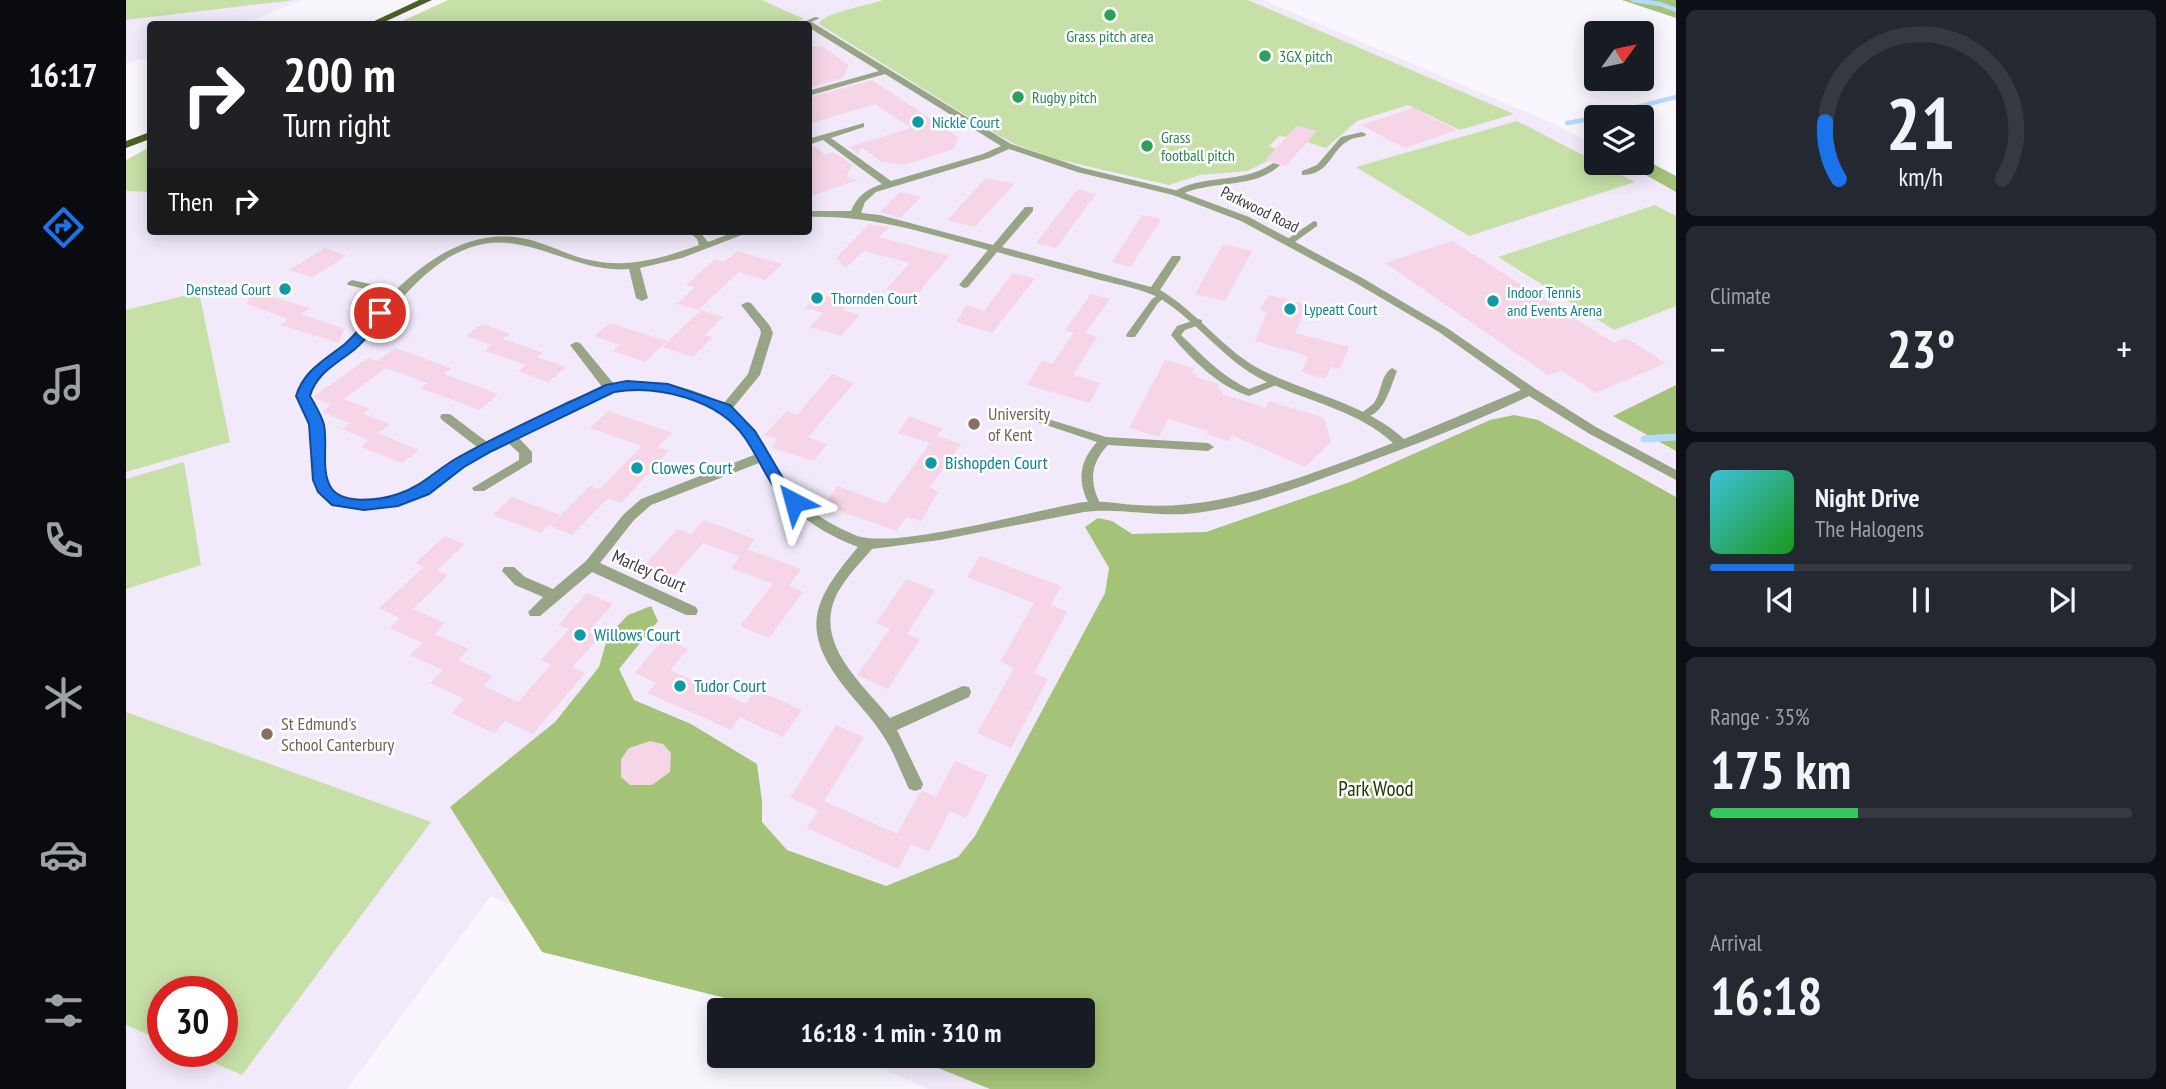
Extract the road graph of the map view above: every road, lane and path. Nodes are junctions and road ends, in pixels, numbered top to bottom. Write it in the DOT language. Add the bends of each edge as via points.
graph roads {
  1 [pos="427,0"];
  2 [pos="380,21"];
  3 [pos="812,22"];
  4 [pos="884,72"];
  5 [pos="812,93"];
  6 [pos="861,125"];
  7 [pos="1362,134"];
  8 [pos="147,136"];
  9 [pos="824,137"];
  10 [pos="812,141"];
  11 [pos="126,145"];
  12 [pos="1008,146"];
  13 [pos="1276,165"];
  14 [pos="1305,173"];
  15 [pos="890,185"];
  16 [pos="1176,193"];
  17 [pos="1029,209"];
  18 [pos="812,214"];
  19 [pos="855,215"];
  20 [pos="1314,224"];
  21 [pos="519,235"];
  22 [pos="699,235"];
  23 [pos="736,235"];
  24 [pos="1289,242"];
  25 [pos="705,247"];
  26 [pos="995,249"];
  27 [pos="1176,258"];
  28 [pos="634,266"];
  29 [pos="352,283"];
  30 [pos="964,285"];
  31 [pos="1158,293"];
  32 [pos="400,294"];
  33 [pos="642,298"];
  34 [pos="747,305"];
  35 [pos="1198,322"];
  36 [pos="1131,335"];
  37 [pos="576,345"];
  38 [pos="1392,371"];
  39 [pos="1275,382"];
  40 [pos="610,388"];
  41 [pos="1530,391"];
  42 [pos="725,409"];
  43 [pos="1364,415"];
  44 [pos="446,417"];
  45 [pos="1032,417"];
  46 [pos="509,436"];
  47 [pos="1105,441"];
  48 [pos="1403,445"];
  49 [pos="1208,447"];
  50 [pos="487,448"];
  51 [pos="761,457"];
  52 [pos="1676,476"];
  53 [pos="479,488"];
  54 [pos="1095,505"];
  55 [pos="867,545"];
  56 [pos="591,565"];
  57 [pos="509,571"];
  58 [pos="554,595"];
  59 [pos="691,611"];
  60 [pos="535,612"];
  61 [pos="963,692"];
  62 [pos="887,727"];
  63 [pos="915,784"];
  1 -- 2 [label="main road"];
  3 -- 4 [label="street, Parkwood Road"];
  4 -- 5 [label="street"];
  4 -- 12 [label="street, Parkwood Road"];
  6 -- 9 [label="street"];
  7 -- 14 [label="lane" via="1344,139 1320,167"];
  8 -- 11 [label="main road"];
  9 -- 10 [label="street"];
  9 -- 15 [label="street"];
  12 -- 15 [label="street"];
  12 -- 16 [label="street, Parkwood Road" via="1080,170"];
  13 -- 16 [label="lane" via="1256,177 1208,182"];
  15 -- 19 [label="street" via="867,194"];
  16 -- 24 [label="street, Parkwood Road" via="1245,219"];
  17 -- 26 [label="street"];
  18 -- 19 [label="street"];
  19 -- 26 [label="street"];
  20 -- 24 [label="lane"];
  21 -- 28 [label="street" via="582,262"];
  21 -- 32 [label="street" via="450,252 421,271"];
  22 -- 25 [label="street"];
  23 -- 25 [label="street"];
  24 -- 41 [label="street, Parkwood Road" via="1443,330"];
  25 -- 28 [label="street"];
  26 -- 30 [label="street"];
  26 -- 31 [label="street"];
  27 -- 31 [label="street"];
  28 -- 33 [label="street"];
  29 -- 32 [label="street"];
  31 -- 35 [label="street"];
  31 -- 36 [label="lane"];
  32 -- 50 [label="street" via="352,345 317,370 306,384 303,396 317,424 318,465 326,492 338,501 364,505 398,500 423,490"];
  34 -- 42 [label="street" via="771,326 754,375"];
  35 -- 39 [label="street" via="1229,353"];
  35 -- 39 [label="lane" via="1176,335 1233,386 1249,394"];
  37 -- 40 [label="street"];
  38 -- 43 [label="lane" via="1378,405"];
  39 -- 43 [label="street"];
  40 -- 42 [label="street" via="668,388"];
  40 -- 46 [label="street"];
  41 -- 48 [label="street"];
  41 -- 52 [label="street, Parkwood Road"];
  42 -- 51 [label="street" via="750,434"];
  43 -- 48 [label="street"];
  44 -- 50 [label="street"];
  45 -- 47 [label="lane"];
  46 -- 50 [label="street"];
  46 -- 53 [label="street" via="526,452 526,462"];
  47 -- 49 [label="lane"];
  47 -- 54 [label="lane" via="1087,468 1085,488"];
  48 -- 54 [label="street" via="1243,500 1194,509"];
  51 -- 55 [label="street" via="781,489 808,516"];
  51 -- 56 [label="street" via="646,502 628,517"];
  54 -- 55 [label="street"];
  55 -- 62 [label="street" via="825,605 822,630 828,652 842,673"];
  56 -- 58 [label="street"];
  56 -- 59 [label="street, Marley Court"];
  57 -- 58 [label="street" via="520,582"];
  58 -- 60 [label="street"];
  61 -- 62 [label="street"];
  62 -- 63 [label="street"];
}
